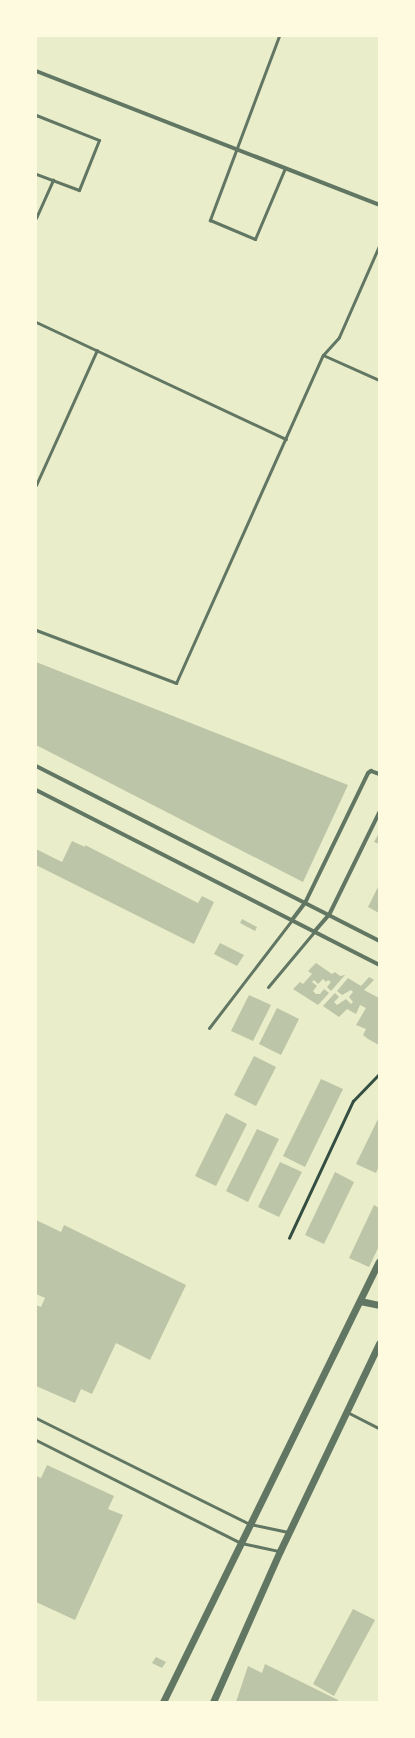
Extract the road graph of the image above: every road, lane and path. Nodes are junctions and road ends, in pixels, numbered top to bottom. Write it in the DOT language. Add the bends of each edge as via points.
graph roads {
  1 [pos="279,36"];
  2 [pos="36,70"];
  3 [pos="36,115"];
  4 [pos="238,150"];
  5 [pos="285,168"];
  6 [pos="36,174"];
  7 [pos="53,180"];
  8 [pos="379,205"];
  9 [pos="36,218"];
  10 [pos="379,246"];
  11 [pos="36,322"];
  12 [pos="97,350"];
  13 [pos="323,355"];
  14 [pos="379,380"];
  15 [pos="286,439"];
  16 [pos="36,485"];
  17 [pos="36,630"];
  18 [pos="36,766"];
  19 [pos="379,774"];
  20 [pos="36,790"];
  21 [pos="379,813"];
  22 [pos="305,903"];
  23 [pos="328,915"];
  24 [pos="292,920"];
  25 [pos="314,932"];
  26 [pos="379,941"];
  27 [pos="379,965"];
  28 [pos="268,987"];
  29 [pos="209,1028"];
  30 [pos="379,1074"];
  31 [pos="289,1238"];
  32 [pos="379,1262"];
  33 [pos="360,1301"];
  34 [pos="379,1305"];
  35 [pos="379,1343"];
  36 [pos="346,1412"];
  37 [pos="36,1418"];
  38 [pos="379,1428"];
  39 [pos="36,1440"];
  40 [pos="250,1524"];
  41 [pos="289,1532"];
  42 [pos="241,1543"];
  43 [pos="280,1551"];
  44 [pos="163,1702"];
  45 [pos="213,1702"];
  1 -- 4 [label="lane"];
  2 -- 4 [label="street"];
  3 -- 7 [label="lane" via="99,140 79,190"];
  4 -- 5 [label="street"];
  4 -- 5 [label="lane" via="210,220 255,239"];
  5 -- 8 [label="street"];
  6 -- 7 [label="lane"];
  7 -- 9 [label="lane"];
  10 -- 13 [label="lane" via="339,337"];
  11 -- 12 [label="lane"];
  12 -- 15 [label="lane"];
  12 -- 16 [label="lane"];
  13 -- 14 [label="lane"];
  13 -- 15 [label="lane"];
  15 -- 17 [label="lane" via="176,683"];
  18 -- 22 [label="street"];
  19 -- 22 [label="street" via="371,771 368,774"];
  20 -- 24 [label="street"];
  21 -- 23 [label="street"];
  22 -- 23 [label="street"];
  22 -- 24 [label="street"];
  23 -- 25 [label="street"];
  23 -- 26 [label="street"];
  24 -- 25 [label="street"];
  24 -- 29 [label="lane"];
  25 -- 27 [label="street"];
  25 -- 28 [label="lane"];
  30 -- 31 [label="path" via="353,1101"];
  32 -- 33 [label="street"];
  33 -- 34 [label="street"];
  33 -- 40 [label="street"];
  35 -- 36 [label="street"];
  36 -- 38 [label="lane"];
  36 -- 41 [label="street"];
  37 -- 40 [label="lane"];
  39 -- 42 [label="lane"];
  40 -- 41 [label="lane"];
  40 -- 42 [label="street"];
  41 -- 43 [label="street"];
  42 -- 43 [label="lane"];
  42 -- 44 [label="street"];
  43 -- 45 [label="street"];
}
